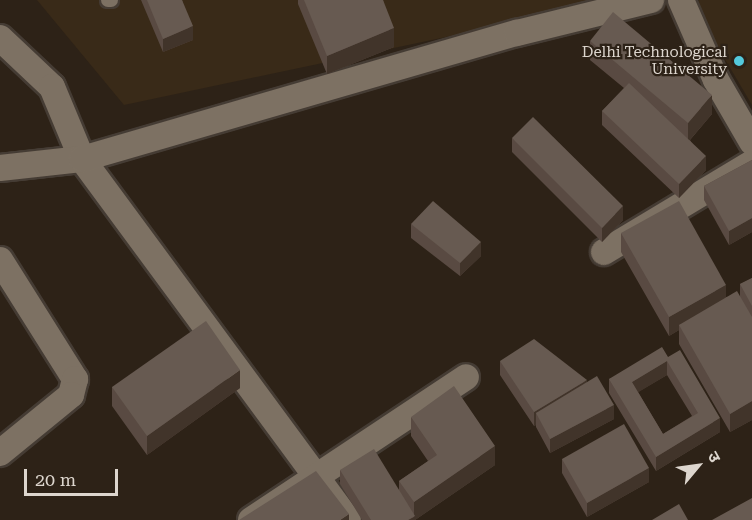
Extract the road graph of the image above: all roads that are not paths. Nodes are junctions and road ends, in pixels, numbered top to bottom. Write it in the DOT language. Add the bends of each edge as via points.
graph roads {
  1 [pos="651,0"];
  2 [pos="681,0"];
  3 [pos="0,38"];
  4 [pos="752,142"];
  5 [pos="82,159"];
  6 [pos="752,163"];
  7 [pos="0,168"];
  8 [pos="604,252"];
  9 [pos="0,260"];
  10 [pos="466,377"];
  11 [pos="0,453"];
  12 [pos="315,475"];
  13 [pos="251,520"];
  14 [pos="348,520"];
  1 -- 5 [label="street" via="517,33"];
  2 -- 4 [label="street" via="716,80"];
  3 -- 5 [label="street" via="52,87"];
  5 -- 7 [label="street"];
  5 -- 12 [label="street"];
  6 -- 8 [label="street"];
  9 -- 11 [label="street" via="75,380 71,394"];
  10 -- 12 [label="street"];
  12 -- 13 [label="street"];
  12 -- 14 [label="street"];
}
